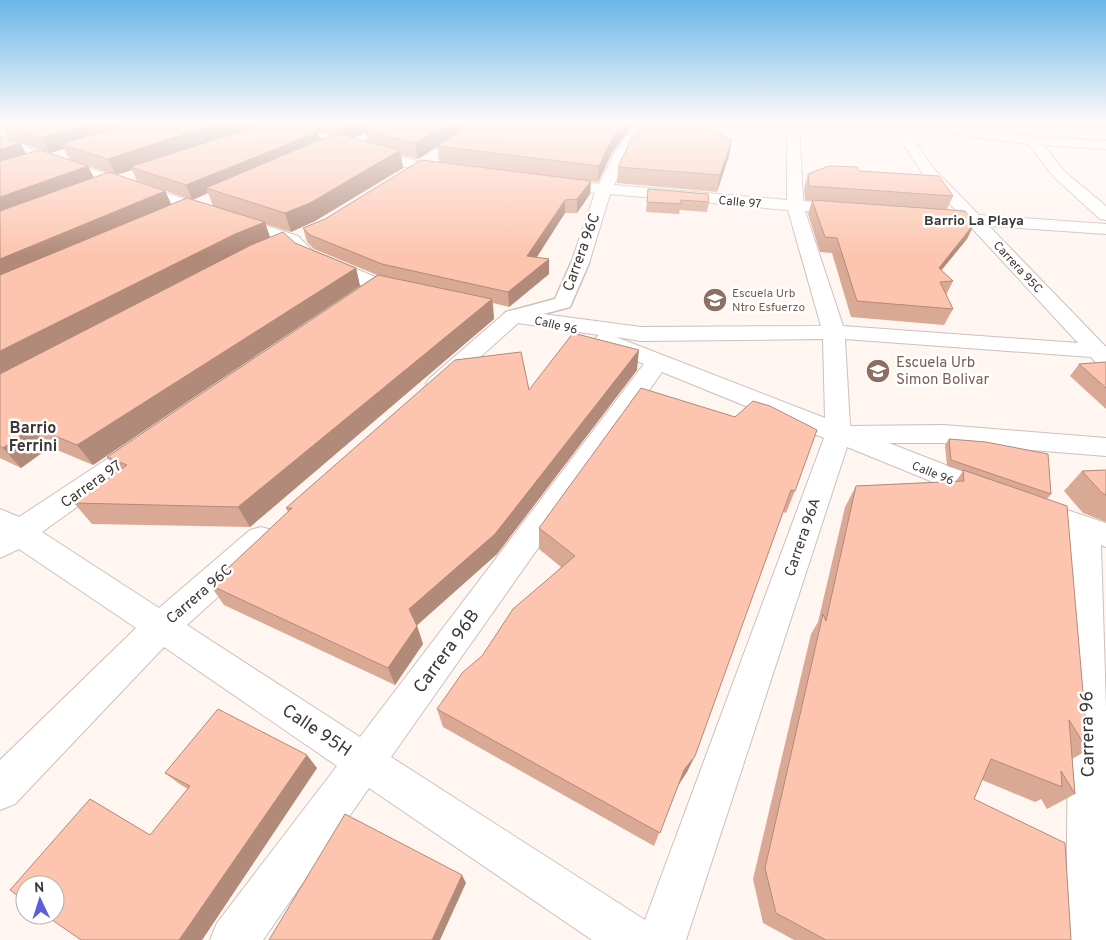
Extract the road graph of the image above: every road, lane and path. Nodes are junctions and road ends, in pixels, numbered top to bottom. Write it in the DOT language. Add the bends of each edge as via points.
graph roads {
  1 [pos="81,167"];
  2 [pos="420,167"];
  3 [pos="428,167"];
  4 [pos="615,167"];
  5 [pos="794,167"];
  6 [pos="925,167"];
  7 [pos="1053,167"];
  8 [pos="469,172"];
  9 [pos="127,178"];
  10 [pos="536,180"];
  11 [pos="396,181"];
  12 [pos="603,189"];
  13 [pos="91,191"];
  14 [pos="219,196"];
  15 [pos="795,206"];
  16 [pos="184,211"];
  17 [pos="864,212"];
  18 [pos="1106,215"];
  19 [pos="914,216"];
  20 [pos="974,220"];
  21 [pos="1106,229"];
  22 [pos="299,237"];
  23 [pos="266,251"];
  24 [pos="580,263"];
  25 [pos="379,285"];
  26 [pos="427,296"];
  27 [pos="354,302"];
  28 [pos="499,313"];
  29 [pos="834,332"];
  30 [pos="1101,355"];
  31 [pos="658,362"];
  32 [pos="416,402"];
  33 [pos="166,431"];
  34 [pos="838,435"];
  35 [pos="1106,447"];
  36 [pos="281,521"];
  37 [pos="1095,532"];
  38 [pos="7,533"];
  39 [pos="162,627"];
  40 [pos="365,762"];
  41 [pos="0,789"];
  42 [pos="234,940"];
  43 [pos="633,940"];
  44 [pos="662,940"];
  45 [pos="1090,940"];
  1 -- 9 [label="street"];
  2 -- 11 [label="street"];
  3 -- 8 [label="street"];
  4 -- 12 [label="street, Carrera 96C"];
  5 -- 15 [label="street, Carrera 96A"];
  6 -- 20 [label="street, Carrera 95C"];
  7 -- 18 [label="street"];
  9 -- 13 [label="street"];
  9 -- 16 [label="street"];
  10 -- 12 [label="street, Calle 97"];
  12 -- 15 [label="street, Calle 97"];
  12 -- 24 [label="street, Carrera 96C"];
  14 -- 16 [label="street"];
  15 -- 17 [label="street, Calle 97"];
  15 -- 29 [label="street, Carrera 96A"];
  16 -- 22 [label="street"];
  19 -- 20 [label="street"];
  20 -- 21 [label="street"];
  20 -- 30 [label="street, Carrera 95C"];
  22 -- 23 [label="street"];
  22 -- 25 [label="street" via="307,255"];
  24 -- 28 [label="street, Carrera 96C" via="563,303"];
  25 -- 26 [label="street"];
  25 -- 27 [label="street"];
  28 -- 29 [label="street" via="641,334"];
  28 -- 31 [label="street, Calle 96" via="577,329"];
  28 -- 32 [label="street, Carrera 96C"];
  29 -- 30 [label="street"];
  29 -- 34 [label="street, Carrera 96A"];
  31 -- 34 [label="street, Calle 96"];
  31 -- 40 [label="street, Carrera 96B"];
  33 -- 38 [label="street, Carrera 97"];
  34 -- 35 [label="street" via="944,434"];
  34 -- 37 [label="street, Calle 96"];
  34 -- 44 [label="street, Carrera 96A"];
  36 -- 39 [label="street, Carrera 96C"];
  37 -- 45 [label="street, Carrera 96"];
  38 -- 39 [label="street, Calle 95H"];
  39 -- 40 [label="street, Calle 95H"];
  39 -- 41 [label="street, Carrera 96C"];
  40 -- 42 [label="street, Carrera 96B"];
  40 -- 43 [label="street, Calle 95H"];
}
